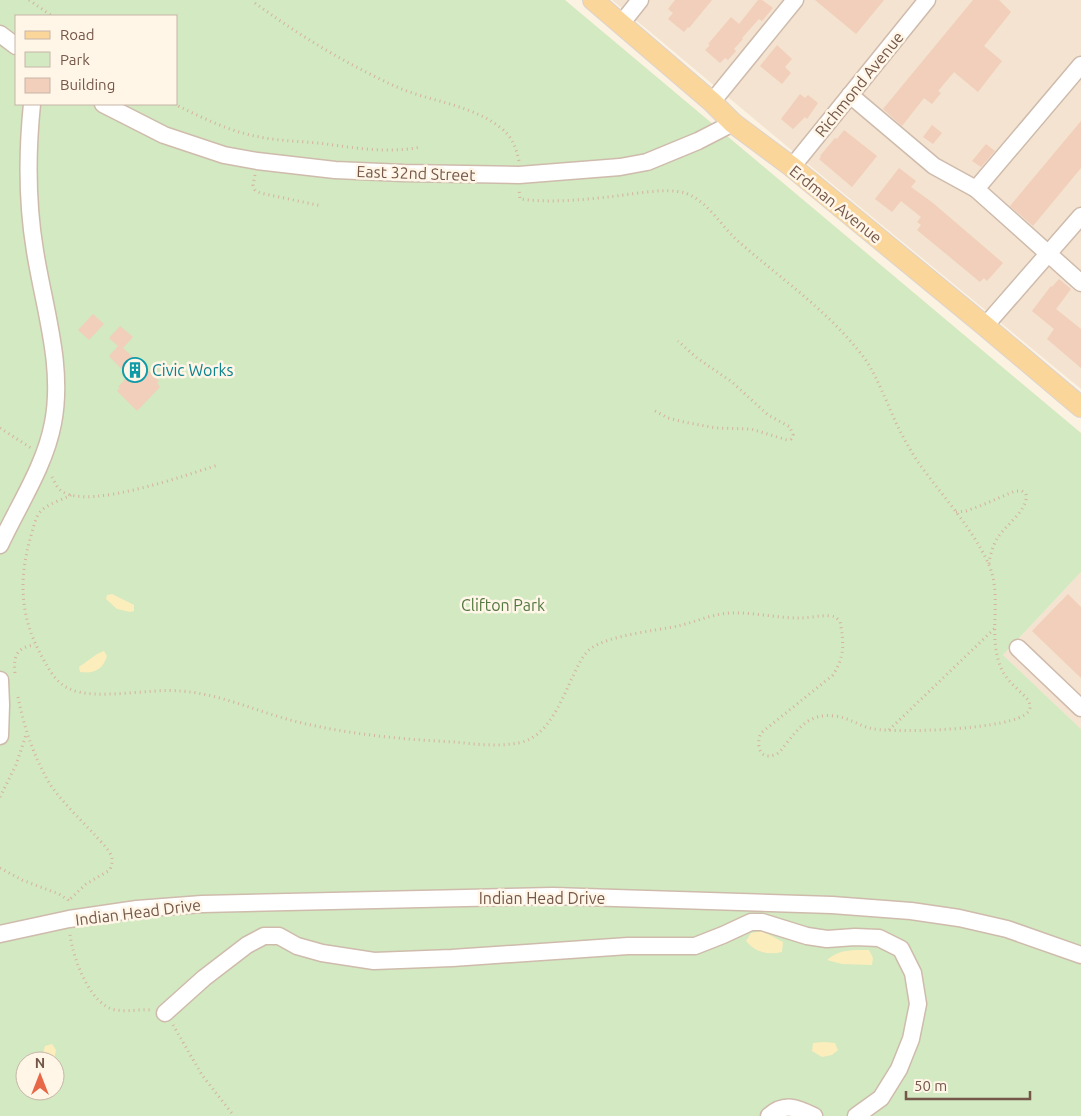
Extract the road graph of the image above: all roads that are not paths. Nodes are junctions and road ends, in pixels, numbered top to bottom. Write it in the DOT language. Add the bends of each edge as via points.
graph roads {
  1 [pos="640,0"];
  2 [pos="795,0"];
  3 [pos="926,0"];
  4 [pos="604,3"];
  5 [pos="621,24"];
  6 [pos="0,34"];
  7 [pos="15,45"];
  8 [pos="1081,65"];
  9 [pos="850,95"];
  10 [pos="712,102"];
  11 [pos="32,105"];
  12 [pos="105,105"];
  13 [pos="733,123"];
  14 [pos="792,167"];
  15 [pos="976,189"];
  16 [pos="1081,216"];
  17 [pos="1048,254"];
  18 [pos="1081,283"];
  19 [pos="986,326"];
  20 [pos="1081,407"];
  21 [pos="0,545"];
  22 [pos="1018,648"];
  23 [pos="8,678"];
  24 [pos="1081,708"];
  25 [pos="0,736"];
  26 [pos="0,934"];
  27 [pos="1081,955"];
  28 [pos="166,1013"];
  29 [pos="769,1116"];
  30 [pos="814,1116"];
  31 [pos="856,1116"];
  1 -- 5 [label="street"];
  2 -- 10 [label="street"];
  3 -- 9 [label="street, Richmond Avenue"];
  4 -- 5 [label="main road, Erdman Avenue"];
  5 -- 10 [label="main road, Erdman Avenue"];
  6 -- 7 [label="street"];
  8 -- 15 [label="street"];
  9 -- 14 [label="street, Richmond Avenue"];
  9 -- 15 [label="street" via="934,166"];
  10 -- 13 [label="main road, Erdman Avenue"];
  11 -- 21 [label="street" via="28,174 32,226 56,371 55,405 42,460"];
  12 -- 13 [label="street, East 32nd Street" via="164,135 224,155 335,170 404,173 519,175 620,167 647,162"];
  13 -- 14 [label="main road, Erdman Avenue"];
  14 -- 19 [label="main road, Erdman Avenue"];
  15 -- 17 [label="street"];
  16 -- 17 [label="street"];
  17 -- 18 [label="street"];
  17 -- 19 [label="street"];
  19 -- 20 [label="main road, Erdman Avenue"];
  22 -- 24 [label="street"];
  23 -- 25 [label="street" via="1,705"];
  26 -- 27 [label="street, Indian Head Drive" via="69,919 202,904 553,896 832,905 911,911 1007,929"];
  28 -- 31 [label="street" via="204,978 264,936 279,936 322,954 374,961 628,946 695,946 751,922 827,939 878,938 901,949 913,973 918,1004 911,1039 899,1069 881,1098"];
  29 -- 30 [label="street" via="777,1109 790,1107"];
}
